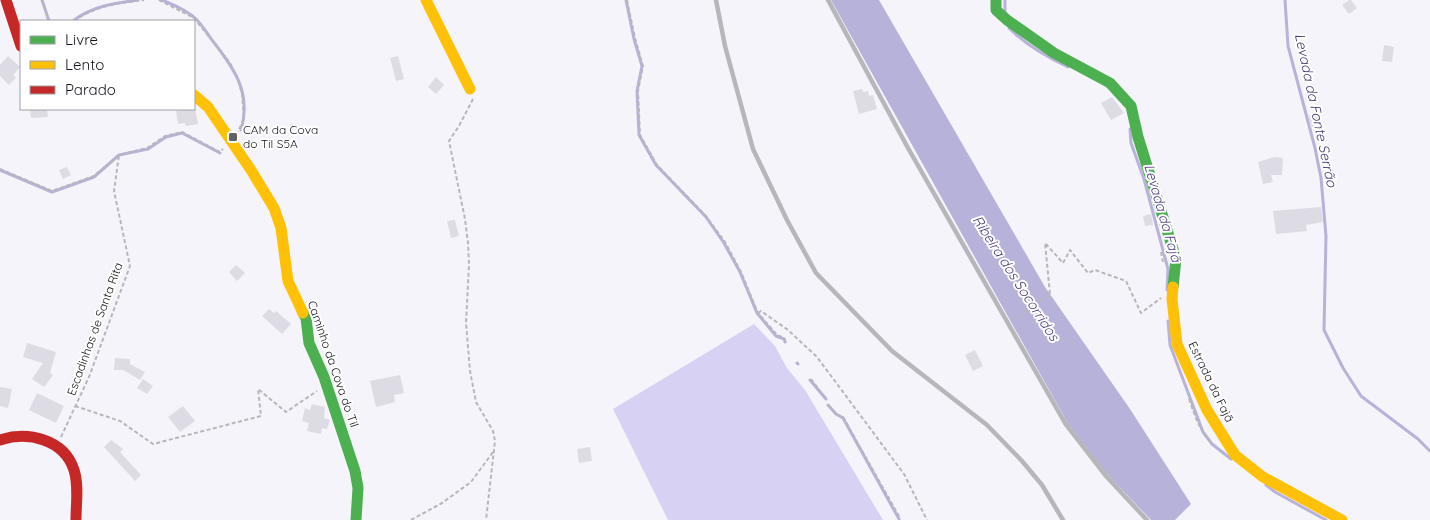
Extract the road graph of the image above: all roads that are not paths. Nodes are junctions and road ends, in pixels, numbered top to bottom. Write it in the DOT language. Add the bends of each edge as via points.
graph roads {
  1 [pos="6,0"];
  2 [pos="426,0"];
  3 [pos="716,0"];
  4 [pos="828,0"];
  5 [pos="996,0"];
  6 [pos="20,43"];
  7 [pos="470,89"];
  8 [pos="195,96"];
  9 [pos="0,440"];
  10 [pos="76,520"];
  11 [pos="356,520"];
  12 [pos="1063,520"];
  13 [pos="1147,520"];
  14 [pos="1342,520"];
  1 -- 6 [label="street"];
  2 -- 7 [label="street"];
  3 -- 12 [label="lane" via="724,46 754,149 816,273 892,351 987,425 1042,485"];
  4 -- 13 [label="lane" via="908,148 1065,423 1106,476"];
  5 -- 14 [label="street, Estrada da Fajã" via="996,10 1007,20 1054,53 1110,83 1131,106 1176,259 1172,299 1177,344 1207,410 1235,456 1263,477"];
  8 -- 11 [label="street, Caminho da Cova do Til" via="208,107 274,208 281,228 288,281 306,318 309,343 355,471 358,488"];
  9 -- 10 [label="street" via="6,437 38,437 58,447 73,467 76,477"];
}
